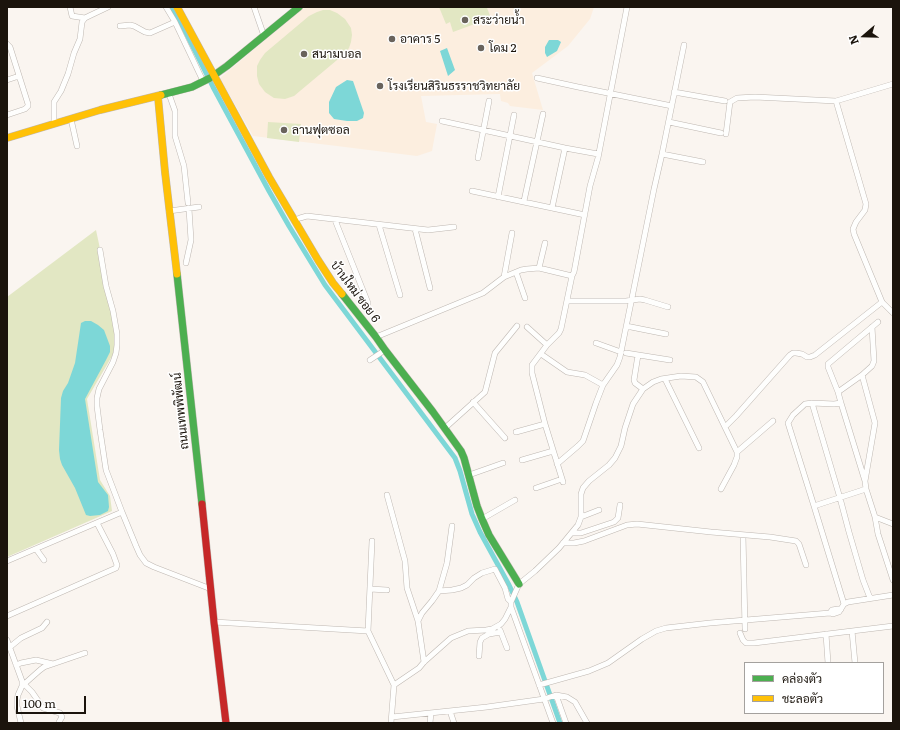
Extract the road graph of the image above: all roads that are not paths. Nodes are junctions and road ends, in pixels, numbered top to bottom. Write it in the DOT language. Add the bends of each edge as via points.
graph roads {
  1 [pos="70,7"];
  2 [pos="108,7"];
  3 [pos="166,7"];
  4 [pos="177,7"];
  5 [pos="254,7"];
  6 [pos="299,7"];
  7 [pos="627,7"];
  8 [pos="85,18"];
  9 [pos="175,22"];
  10 [pos="120,26"];
  11 [pos="264,36"];
  12 [pos="7,44"];
  13 [pos="684,46"];
  14 [pos="19,76"];
  15 [pos="209,78"];
  16 [pos="537,78"];
  17 [pos="7,80"];
  18 [pos="893,84"];
  19 [pos="674,92"];
  20 [pos="611,93"];
  21 [pos="169,94"];
  22 [pos="158,97"];
  23 [pos="489,101"];
  24 [pos="725,101"];
  25 [pos="836,101"];
  26 [pos="672,106"];
  27 [pos="543,114"];
  28 [pos="7,115"];
  29 [pos="514,115"];
  30 [pos="71,119"];
  31 [pos="442,122"];
  32 [pos="669,122"];
  33 [pos="54,124"];
  34 [pos="482,130"];
  35 [pos="511,136"];
  36 [pos="7,138"];
  37 [pos="537,141"];
  38 [pos="78,146"];
  39 [pos="565,148"];
  40 [pos="598,154"];
  41 [pos="662,154"];
  42 [pos="478,158"];
  43 [pos="703,162"];
  44 [pos="472,191"];
  45 [pos="498,197"];
  46 [pos="524,202"];
  47 [pos="188,206"];
  48 [pos="199,207"];
  49 [pos="552,208"];
  50 [pos="169,211"];
  51 [pos="585,215"];
  52 [pos="294,220"];
  53 [pos="335,220"];
  54 [pos="379,225"];
  55 [pos="454,227"];
  56 [pos="415,228"];
  57 [pos="512,233"];
  58 [pos="545,243"];
  59 [pos="100,250"];
  60 [pos="186,263"];
  61 [pos="539,268"];
  62 [pos="516,272"];
  63 [pos="572,276"];
  64 [pos="504,278"];
  65 [pos="430,288"];
  66 [pos="400,295"];
  67 [pos="525,298"];
  68 [pos="631,300"];
  69 [pos="567,301"];
  70 [pos="882,302"];
  71 [pos="368,303"];
  72 [pos="668,307"];
  73 [pos="893,313"];
  74 [pos="878,322"];
  75 [pos="517,326"];
  76 [pos="626,326"];
  77 [pos="527,327"];
  78 [pos="872,327"];
  79 [pos="666,334"];
  80 [pos="376,337"];
  81 [pos="596,343"];
  82 [pos="547,345"];
  83 [pos="383,351"];
  84 [pos="624,352"];
  85 [pos="541,354"];
  86 [pos="638,355"];
  87 [pos="370,360"];
  88 [pos="670,360"];
  89 [pos="862,375"];
  90 [pos="665,379"];
  91 [pos="604,385"];
  92 [pos="643,389"];
  93 [pos="838,392"];
  94 [pos="473,402"];
  95 [pos="812,403"];
  96 [pos="841,403"];
  97 [pos="773,421"];
  98 [pos="546,424"];
  99 [pos="725,427"];
  100 [pos="445,428"];
  101 [pos="516,432"];
  102 [pos="505,438"];
  103 [pos="698,448"];
  104 [pos="553,450"];
  105 [pos="737,452"];
  106 [pos="522,460"];
  107 [pos="503,463"];
  108 [pos="557,464"];
  109 [pos="469,475"];
  110 [pos="865,481"];
  111 [pos="536,488"];
  112 [pos="721,489"];
  113 [pos="866,489"];
  114 [pos="388,496"];
  115 [pos="840,498"];
  116 [pos="515,500"];
  117 [pos="620,505"];
  118 [pos="814,506"];
  119 [pos="599,510"];
  120 [pos="122,512"];
  121 [pos="875,517"];
  122 [pos="581,518"];
  123 [pos="482,519"];
  124 [pos="97,523"];
  125 [pos="893,524"];
  126 [pos="452,526"];
  127 [pos="572,532"];
  128 [pos="742,535"];
  129 [pos="372,541"];
  130 [pos="563,544"];
  131 [pos="36,549"];
  132 [pos="44,560"];
  133 [pos="7,562"];
  134 [pos="806,565"];
  135 [pos="893,580"];
  136 [pos="520,584"];
  137 [pos="211,589"];
  138 [pos="370,589"];
  139 [pos="387,590"];
  140 [pos="439,591"];
  141 [pos="893,595"];
  142 [pos="870,598"];
  143 [pos="512,600"];
  144 [pos="843,607"];
  145 [pos="7,616"];
  146 [pos="418,621"];
  147 [pos="742,621"];
  148 [pos="47,622"];
  149 [pos="214,622"];
  150 [pos="498,625"];
  151 [pos="893,626"];
  152 [pos="368,631"];
  153 [pos="852,631"];
  154 [pos="500,632"];
  155 [pos="826,634"];
  156 [pos="7,640"];
  157 [pos="10,647"];
  158 [pos="507,648"];
  159 [pos="85,654"];
  160 [pos="479,656"];
  161 [pos="424,662"];
  162 [pos="828,662"];
  163 [pos="855,662"];
  164 [pos="54,664"];
  165 [pos="16,666"];
  166 [pos="541,684"];
  167 [pos="23,685"];
  168 [pos="394,685"];
  169 [pos="555,695"];
  170 [pos="545,698"];
  171 [pos="450,711"];
  172 [pos="431,713"];
  173 [pos="392,717"];
  174 [pos="59,722"];
  175 [pos="21,723"];
  176 [pos="226,723"];
  177 [pos="391,723"];
  178 [pos="430,723"];
  179 [pos="454,723"];
  180 [pos="553,723"];
  181 [pos="566,723"];
  182 [pos="587,723"];
  1 -- 8 [label="street" via="72,16"];
  2 -- 8 [label="street"];
  3 -- 9 [label="street"];
  4 -- 15 [label="street, บ้านใหม่ ซอย 6"];
  5 -- 11 [label="street"];
  6 -- 11 [label="street"];
  7 -- 20 [label="street"];
  8 -- 33 [label="street" via="68,74 54,102"];
  9 -- 10 [label="street" via="150,33 130,25"];
  9 -- 15 [label="street"];
  11 -- 15 [label="street"];
  12 -- 14 [label="street"];
  13 -- 19 [label="street"];
  14 -- 17 [label="street"];
  14 -- 28 [label="street" via="28,106"];
  15 -- 21 [label="street" via="192,87"];
  15 -- 52 [label="street, บ้านใหม่ ซอย 6"];
  16 -- 20 [label="street"];
  18 -- 25 [label="street"];
  19 -- 24 [label="street"];
  19 -- 26 [label="street"];
  20 -- 26 [label="street"];
  20 -- 40 [label="street"];
  21 -- 22 [label="street"];
  21 -- 47 [label="street" via="175,111 175,136 184,166"];
  22 -- 30 [label="street"];
  22 -- 50 [label="street, ถนนเทพพิพัฒน์"];
  23 -- 34 [label="street"];
  25 -- 32 [label="street" via="737,98 730,102 723,134"];
  25 -- 70 [label="street" via="866,204 853,229 854,234"];
  26 -- 32 [label="street"];
  27 -- 37 [label="street"];
  29 -- 35 [label="street"];
  30 -- 33 [label="street"];
  30 -- 38 [label="street"];
  31 -- 34 [label="street"];
  32 -- 41 [label="street"];
  33 -- 36 [label="street"];
  34 -- 35 [label="street"];
  34 -- 42 [label="street"];
  35 -- 37 [label="street"];
  35 -- 45 [label="street"];
  37 -- 39 [label="street"];
  37 -- 46 [label="street"];
  39 -- 40 [label="street"];
  39 -- 49 [label="street"];
  40 -- 51 [label="street"];
  41 -- 43 [label="street"];
  41 -- 68 [label="street"];
  44 -- 45 [label="street"];
  45 -- 46 [label="street"];
  46 -- 49 [label="street"];
  47 -- 48 [label="street"];
  47 -- 50 [label="street"];
  47 -- 60 [label="street" via="191,240"];
  49 -- 51 [label="street"];
  50 -- 137 [label="street, ถนนเทพพิพัฒน์"];
  51 -- 63 [label="street"];
  52 -- 53 [label="street" via="308,216"];
  52 -- 80 [label="street, บ้านใหม่ ซอย 6" via="334,283"];
  53 -- 54 [label="street"];
  53 -- 71 [label="street"];
  54 -- 56 [label="street"];
  54 -- 66 [label="street"];
  55 -- 56 [label="street" via="428,230"];
  56 -- 65 [label="street"];
  57 -- 64 [label="street"];
  58 -- 61 [label="street"];
  59 -- 120 [label="street" via="113,311 117,345 113,362 99,389 97,406 106,470"];
  61 -- 62 [label="street"];
  61 -- 63 [label="street"];
  62 -- 64 [label="street"];
  62 -- 67 [label="street"];
  63 -- 69 [label="street"];
  64 -- 80 [label="street" via="479,295"];
  68 -- 69 [label="street"];
  68 -- 72 [label="street" via="645,300"];
  68 -- 76 [label="street"];
  69 -- 82 [label="street" via="561,330"];
  70 -- 73 [label="street"];
  70 -- 99 [label="street" via="815,356 807,357 796,353 790,355"];
  74 -- 78 [label="street"];
  75 -- 94 [label="street" via="495,353 485,392"];
  76 -- 79 [label="street"];
  76 -- 84 [label="street"];
  77 -- 82 [label="street"];
  78 -- 89 [label="street" via="874,361"];
  78 -- 93 [label="street" via="827,365"];
  80 -- 83 [label="street, บ้านใหม่ ซอย 6"];
  81 -- 84 [label="street"];
  82 -- 85 [label="street"];
  83 -- 87 [label="street"];
  83 -- 100 [label="street, บ้านใหม่ ซอย 6"];
  84 -- 86 [label="street"];
  84 -- 91 [label="street"];
  85 -- 91 [label="street" via="567,372 585,375"];
  85 -- 98 [label="street" via="532,365 532,373"];
  86 -- 88 [label="street"];
  86 -- 92 [label="street" via="634,380"];
  89 -- 93 [label="street"];
  89 -- 110 [label="street" via="875,423"];
  90 -- 92 [label="street" via="653,382"];
  90 -- 99 [label="street" via="690,376 700,379"];
  90 -- 103 [label="street"];
  91 -- 108 [label="street" via="583,440"];
  92 -- 122 [label="street" via="633,404 615,458 583,488"];
  93 -- 96 [label="street"];
  94 -- 100 [label="street"];
  94 -- 102 [label="street"];
  95 -- 96 [label="street"];
  95 -- 115 [label="street"];
  95 -- 118 [label="street" via="805,404 788,423"];
  96 -- 110 [label="street"];
  97 -- 105 [label="street"];
  98 -- 101 [label="street"];
  98 -- 104 [label="street"];
  99 -- 105 [label="street"];
  100 -- 109 [label="street, บ้านใหม่ ซอย 6" via="461,451"];
  104 -- 106 [label="street"];
  104 -- 108 [label="street"];
  105 -- 112 [label="street" via="734,465"];
  107 -- 109 [label="street"];
  108 -- 111 [label="street" via="563,481"];
  109 -- 123 [label="street, บ้านใหม่ ซอย 6"];
  110 -- 113 [label="street"];
  113 -- 115 [label="street"];
  113 -- 121 [label="street"];
  114 -- 146 [label="street" via="405,561 408,593"];
  115 -- 118 [label="street"];
  115 -- 142 [label="street"];
  116 -- 123 [label="street"];
  117 -- 127 [label="street" via="618,518 614,522 581,533"];
  118 -- 144 [label="street"];
  119 -- 122 [label="street"];
  120 -- 124 [label="street"];
  120 -- 137 [label="street" via="146,563"];
  121 -- 125 [label="street"];
  121 -- 135 [label="street"];
  122 -- 127 [label="street"];
  123 -- 136 [label="street, บ้านใหม่ ซอย 6" via="496,548"];
  124 -- 131 [label="street"];
  124 -- 145 [label="street" via="113,554 116,568"];
  126 -- 140 [label="street" via="447,563"];
  127 -- 130 [label="street"];
  128 -- 130 [label="street" via="637,524 627,525 584,541"];
  128 -- 134 [label="street" via="796,541 800,544"];
  128 -- 147 [label="street"];
  129 -- 138 [label="street"];
  130 -- 136 [label="street"];
  131 -- 132 [label="street"];
  131 -- 133 [label="street"];
  136 -- 143 [label="street"];
  137 -- 149 [label="street, ถนนเทพพิพัฒน์"];
  138 -- 139 [label="street"];
  138 -- 152 [label="street"];
  140 -- 143 [label="street" via="461,588 482,573 495,569 508,599"];
  140 -- 146 [label="street"];
  141 -- 142 [label="street"];
  142 -- 144 [label="street" via="848,602"];
  143 -- 150 [label="street" via="505,619"];
  143 -- 166 [label="street"];
  144 -- 147 [label="street" via="833,614"];
  146 -- 161 [label="street"];
  147 -- 155 [label="street" via="743,640 746,643"];
  147 -- 166 [label="street" via="679,626 656,631 608,663"];
  148 -- 157 [label="street" via="42,628 21,638"];
  149 -- 152 [label="street"];
  149 -- 176 [label="street, ถนนเทพพิพัฒน์"];
  150 -- 154 [label="street"];
  150 -- 161 [label="street" via="492,629 468,631 457,635"];
  151 -- 153 [label="street"];
  152 -- 168 [label="street"];
  153 -- 155 [label="street"];
  153 -- 163 [label="street"];
  154 -- 158 [label="street"];
  154 -- 160 [label="street" via="482,638"];
  155 -- 162 [label="street"];
  156 -- 157 [label="street"];
  157 -- 165 [label="street"];
  159 -- 164 [label="street"];
  161 -- 168 [label="street"];
  164 -- 165 [label="street" via="36,660"];
  164 -- 167 [label="street" via="44,667"];
  165 -- 167 [label="street"];
  166 -- 170 [label="street"];
  167 -- 174 [label="street" via="32,692 43,708 60,713 62,717"];
  167 -- 175 [label="street" via="17,700"];
  168 -- 173 [label="street"];
  169 -- 170 [label="street"];
  169 -- 181 [label="street"];
  169 -- 182 [label="street" via="567,697 575,702"];
  170 -- 171 [label="street"];
  170 -- 180 [label="street"];
  171 -- 172 [label="street"];
  171 -- 179 [label="street"];
  172 -- 173 [label="street"];
  172 -- 178 [label="street"];
  173 -- 177 [label="street"];
}
